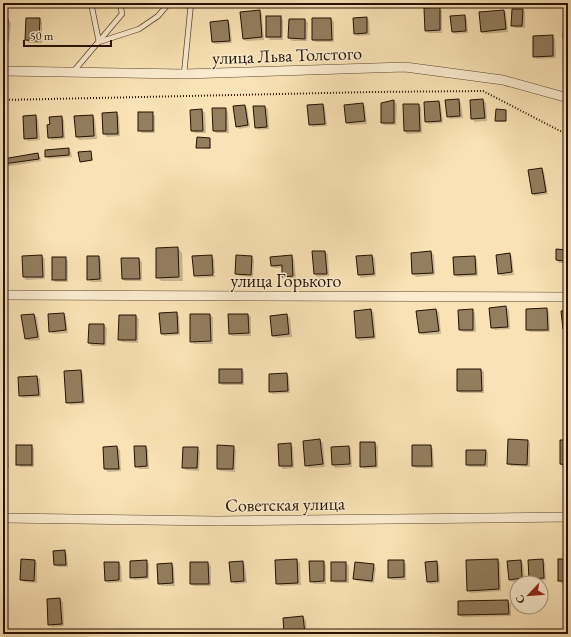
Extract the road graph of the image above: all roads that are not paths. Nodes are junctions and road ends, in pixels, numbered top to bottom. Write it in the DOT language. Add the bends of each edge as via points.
graph roads {
  1 [pos="91,3"];
  2 [pos="120,3"];
  3 [pos="170,3"];
  4 [pos="191,3"];
  5 [pos="99,42"];
  6 [pos="3,71"];
  7 [pos="73,72"];
  8 [pos="184,74"];
  9 [pos="568,98"];
  10 [pos="3,295"];
  11 [pos="568,297"];
  12 [pos="568,517"];
  13 [pos="3,518"];
  1 -- 5 [label="lane"];
  2 -- 5 [label="lane" via="122,14"];
  3 -- 5 [label="lane" via="158,16 139,29"];
  4 -- 8 [label="lane"];
  5 -- 7 [label="lane"];
  6 -- 7 [label="street, улица Льва Толстого"];
  7 -- 8 [label="street, улица Льва Толстого"];
  8 -- 9 [label="street, улица Льва Толстого" via="405,67 503,80"];
  10 -- 11 [label="street, улица Горького"];
  12 -- 13 [label="street, Советская улица" via="217,521"];
}
